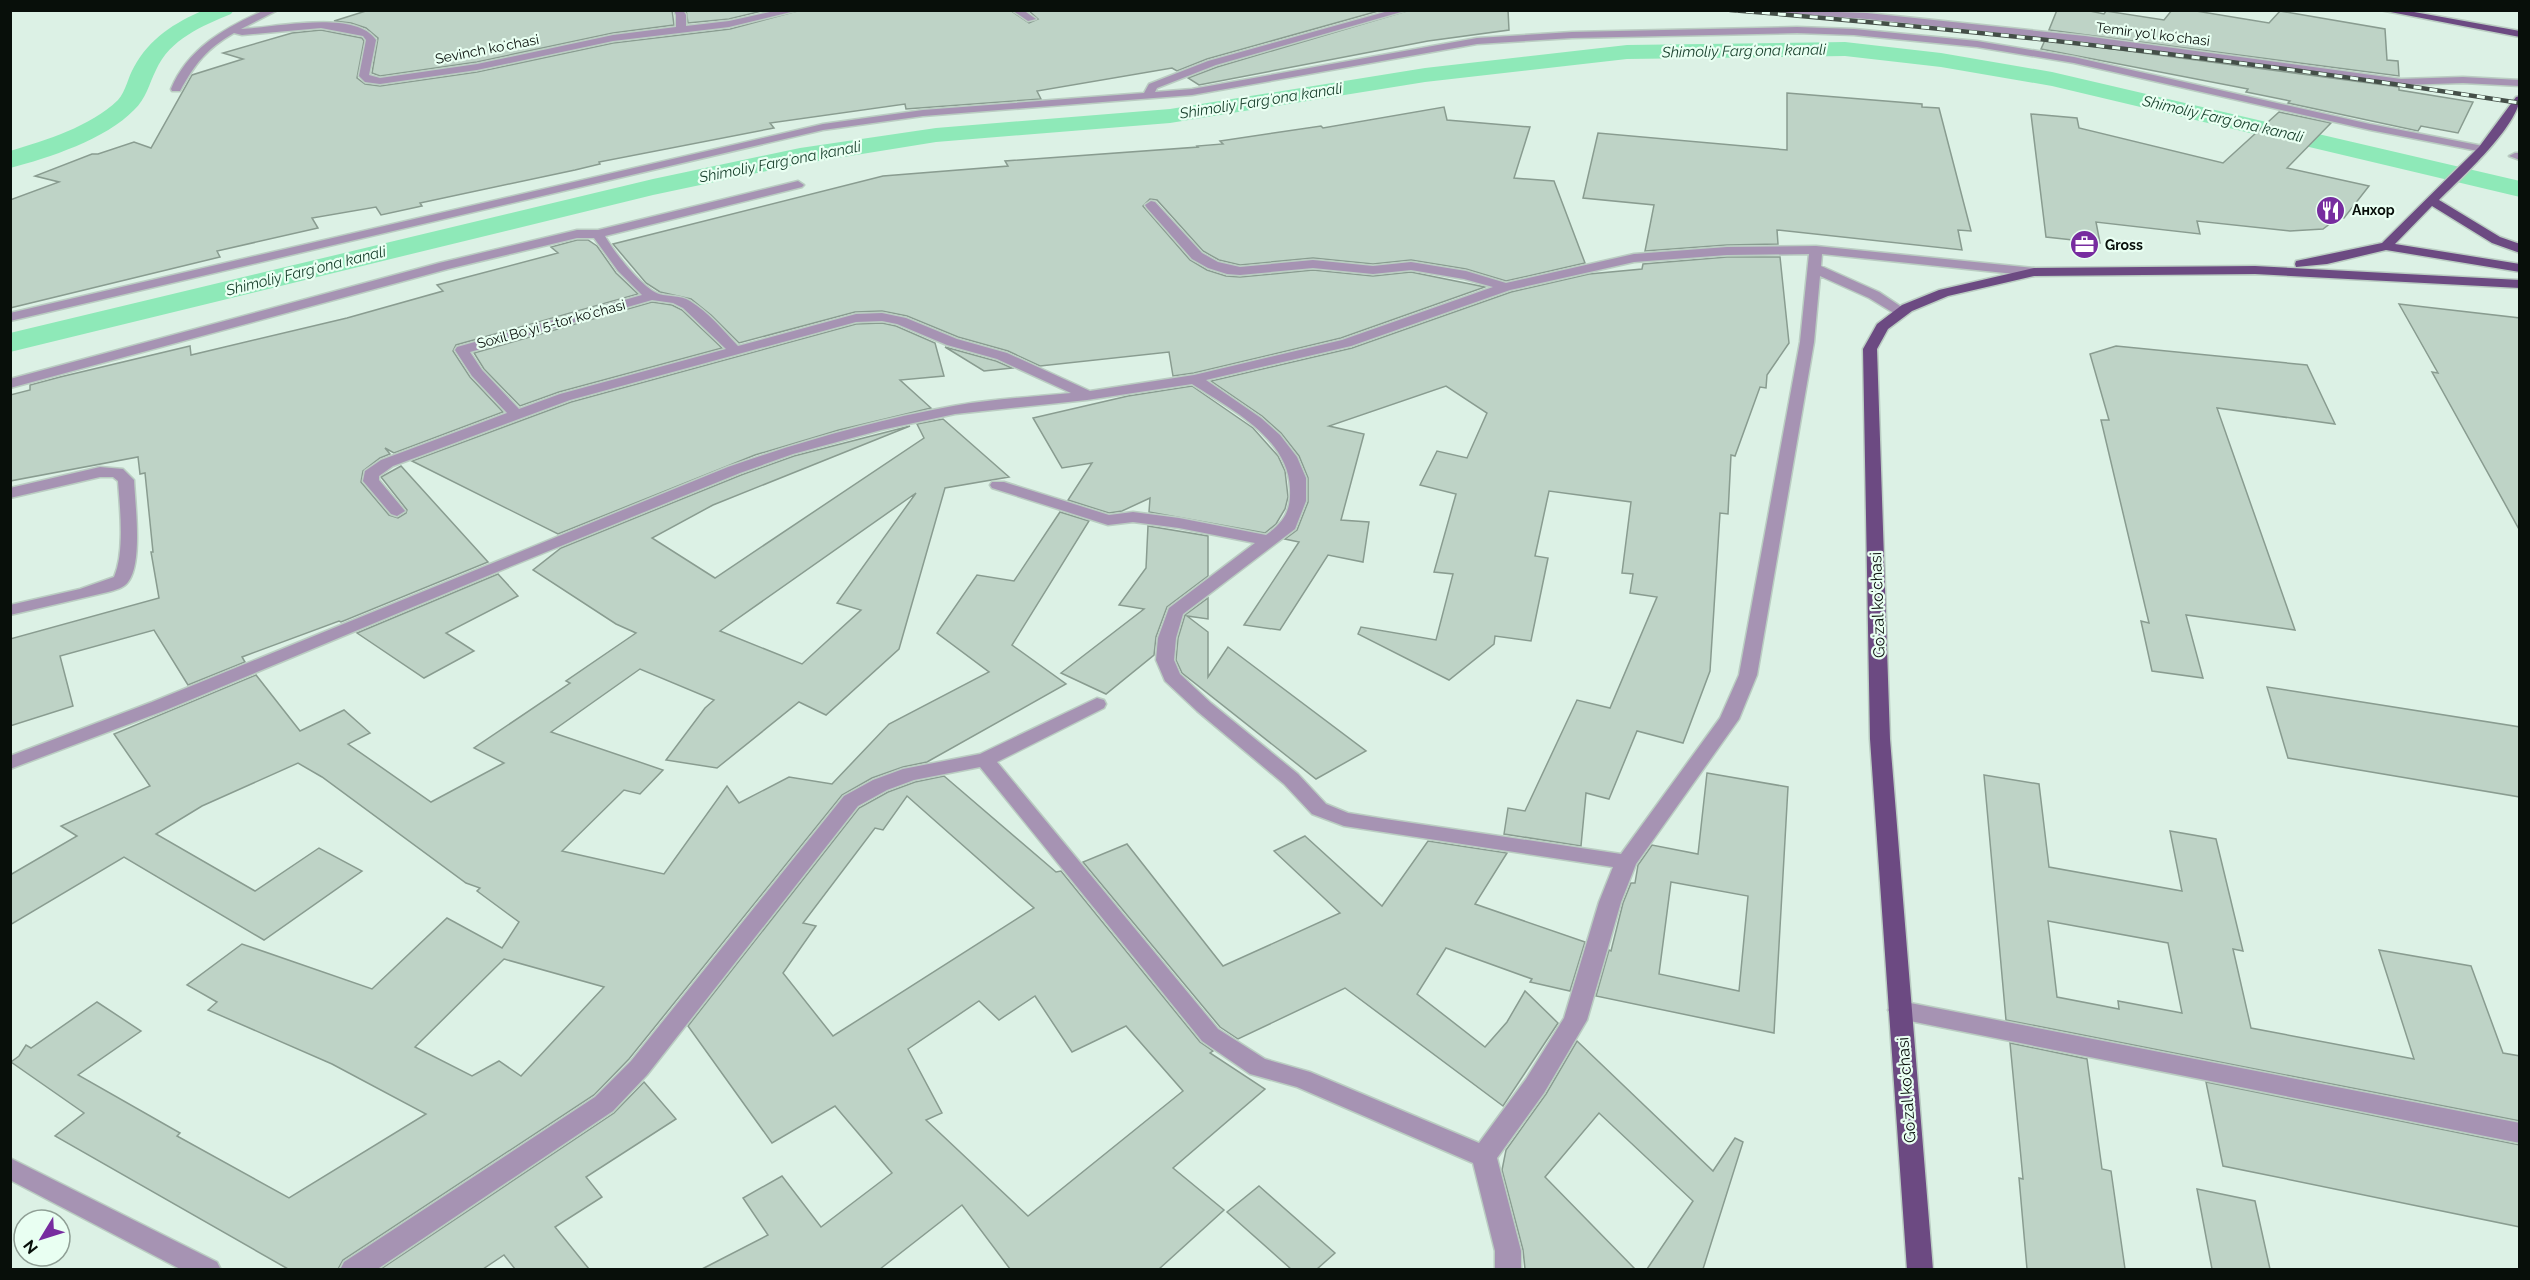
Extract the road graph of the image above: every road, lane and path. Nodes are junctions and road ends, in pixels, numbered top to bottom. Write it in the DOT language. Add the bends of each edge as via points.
graph roads {
  1 [pos="274,10"];
  2 [pos="678,10"];
  3 [pos="795,10"];
  4 [pos="1016,10"];
  5 [pos="1404,10"];
  6 [pos="1782,10"];
  7 [pos="2384,10"];
  8 [pos="2439,10"];
  9 [pos="2499,19"];
  10 [pos="1031,20"];
  11 [pos="233,30"];
  12 [pos="681,30"];
  13 [pos="2520,34"];
  14 [pos="2520,83"];
  15 [pos="176,89"];
  16 [pos="1147,97"];
  17 [pos="2520,99"];
  18 [pos="2483,149"];
  19 [pos="798,185"];
  20 [pos="2436,196"];
  21 [pos="1151,206"];
  22 [pos="598,234"];
  23 [pos="2386,246"];
  24 [pos="2520,249"];
  25 [pos="1815,259"];
  26 [pos="2520,268"];
  27 [pos="2255,270"];
  28 [pos="2034,272"];
  29 [pos="2520,284"];
  30 [pos="1506,287"];
  31 [pos="652,296"];
  32 [pos="1902,312"];
  33 [pos="10,317"];
  34 [pos="736,351"];
  35 [pos="1194,379"];
  36 [pos="10,384"];
  37 [pos="1087,396"];
  38 [pos="516,414"];
  39 [pos="998,485"];
  40 [pos="10,493"];
  41 [pos="397,511"];
  42 [pos="1269,541"];
  43 [pos="10,610"];
  44 [pos="1097,704"];
  45 [pos="985,760"];
  46 [pos="10,763"];
  47 [pos="1626,862"];
  48 [pos="1900,1010"];
  49 [pos="2520,1133"];
  50 [pos="1484,1156"];
  51 [pos="10,1168"];
  52 [pos="208,1269"];
  53 [pos="353,1269"];
  54 [pos="1508,1269"];
  55 [pos="1920,1269"];
  1 -- 11 [label="street"];
  2 -- 12 [label="street"];
  3 -- 12 [label="street, Sevinch koʻchasi"];
  4 -- 10 [label="street"];
  5 -- 16 [label="street" via="1212,63 1153,86"];
  6 -- 14 [label="street, Temir yoʻl koʻchasi" via="2085,39 2401,82"];
  7 -- 13 [label="main road"];
  8 -- 9 [label="main road"];
  11 -- 12 [label="street, Sevinch koʻchasi" via="350,27 371,40 364,76 380,81 477,67 613,38"];
  11 -- 15 [label="street" via="187,68"];
  16 -- 18 [label="street" via="1239,85 1477,41 1584,34 1854,32 2074,60"];
  16 -- 33 [label="street" via="923,113 823,127"];
  17 -- 18 [label="main road"];
  18 -- 20 [label="main road"];
  19 -- 22 [label="street"];
  20 -- 23 [label="main road"];
  20 -- 24 [label="main road" via="2496,240"];
  21 -- 30 [label="street" via="1197,256 1227,270 1313,264 1373,270 1411,266 1466,275"];
  22 -- 31 [label="street, Soxil Boʻyi 5-tor koʻchasi" via="616,261"];
  22 -- 36 [label="street" via="577,234 444,266"];
  23 -- 26 [label="main road"];
  23 -- 27 [label="main road" via="2327,260"];
  25 -- 28 [label="street"];
  25 -- 30 [label="street" via="1727,251 1634,258"];
  25 -- 32 [label="street"];
  25 -- 47 [label="street" via="1807,342 1748,675 1729,719"];
  27 -- 28 [label="main road, Goʻzal koʻchasi"];
  27 -- 29 [label="main road"];
  28 -- 32 [label="main road, Goʻzal koʻchasi" via="1944,293"];
  30 -- 35 [label="street" via="1346,343"];
  31 -- 34 [label="street, Soxil Boʻyi 5-tor koʻchasi" via="679,300"];
  31 -- 38 [label="street, Soxil Boʻyi 5-tor koʻchasi" via="462,350"];
  32 -- 48 [label="main road, Goʻzal koʻchasi" via="1882,327 1870,349 1880,739"];
  34 -- 37 [label="street" via="856,318 882,317 1002,356"];
  34 -- 38 [label="street"];
  35 -- 37 [label="street"];
  35 -- 42 [label="street" via="1249,415 1281,442 1290,455 1299,491 1296,512 1289,526"];
  37 -- 46 [label="street" via="955,410 788,451"];
  38 -- 41 [label="street" via="376,468 371,481"];
  39 -- 42 [label="street" via="1108,520 1133,517"];
  40 -- 43 [label="street" via="100,472 117,472 126,480 128,510 126,571 121,580 103,588"];
  42 -- 47 [label="street" via="1175,612 1165,660 1172,677 1204,707 1291,778 1319,809 1344,819"];
  44 -- 45 [label="street"];
  45 -- 50 [label="street" via="1210,1035 1258,1067 1302,1079"];
  45 -- 53 [label="street" via="910,774 851,801 639,1068 604,1104"];
  47 -- 50 [label="street" via="1575,1020 1535,1086"];
  48 -- 49 [label="street"];
  48 -- 55 [label="main road, Goʻzal koʻchasi"];
  50 -- 54 [label="street" via="1508,1251"];
  51 -- 52 [label="street"];
}
